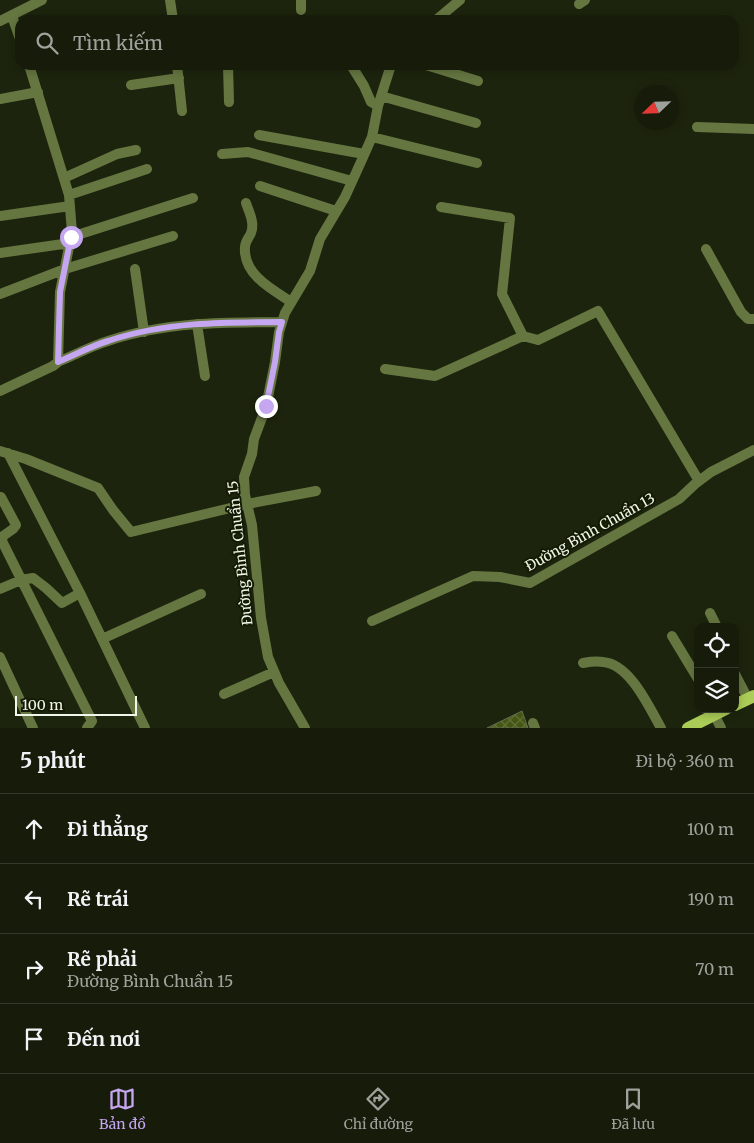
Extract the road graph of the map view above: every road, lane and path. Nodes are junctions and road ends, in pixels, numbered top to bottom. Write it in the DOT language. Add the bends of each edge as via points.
graph roads {
  1 [pos="42,0"];
  2 [pos="170,0"];
  3 [pos="460,0"];
  4 [pos="172,15"];
  5 [pos="442,15"];
  6 [pos="12,16"];
  7 [pos="0,20"];
  8 [pos="15,25"];
  9 [pos="31,70"];
  10 [pos="178,70"];
  11 [pos="228,70"];
  12 [pos="354,70"];
  13 [pos="388,70"];
  14 [pos="442,70"];
  15 [pos="179,78"];
  16 [pos="478,81"];
  17 [pos="132,85"];
  18 [pos="38,92"];
  19 [pos="0,99"];
  20 [pos="379,101"];
  21 [pos="229,102"];
  22 [pos="182,111"];
  23 [pos="476,123"];
  24 [pos="697,127"];
  25 [pos="754,130"];
  26 [pos="259,135"];
  27 [pos="372,137"];
  28 [pos="136,150"];
  29 [pos="222,154"];
  30 [pos="364,154"];
  31 [pos="477,163"];
  32 [pos="147,169"];
  33 [pos="64,178"];
  34 [pos="352,181"];
  35 [pos="260,186"];
  36 [pos="69,195"];
  37 [pos="193,198"];
  38 [pos="246,203"];
  39 [pos="70,206"];
  40 [pos="441,207"];
  41 [pos="336,211"];
  42 [pos="0,216"];
  43 [pos="173,236"];
  44 [pos="71,240"];
  45 [pos="706,249"];
  46 [pos="0,253"];
  47 [pos="65,269"];
  48 [pos="135,269"];
  49 [pos="0,294"];
  50 [pos="290,302"];
  51 [pos="754,319"];
  52 [pos="282,322"];
  53 [pos="197,324"];
  54 [pos="144,332"];
  55 [pos="523,336"];
  56 [pos="58,362"];
  57 [pos="385,369"];
  58 [pos="205,376"];
  59 [pos="0,391"];
  60 [pos="754,450"];
  61 [pos="4,452"];
  62 [pos="699,481"];
  63 [pos="316,491"];
  64 [pos="0,498"];
  65 [pos="247,504"];
  66 [pos="21,580"];
  67 [pos="0,589"];
  68 [pos="80,594"];
  69 [pos="201,594"];
  70 [pos="710,613"];
  71 [pos="372,620"];
  72 [pos="715,623"];
  73 [pos="672,636"];
  74 [pos="102,639"];
  75 [pos="0,657"];
  76 [pos="583,663"];
  77 [pos="274,672"];
  78 [pos="694,672"];
  79 [pos="739,680"];
  80 [pos="224,694"];
  81 [pos="751,698"];
  82 [pos="739,703"];
  83 [pos="714,713"];
  84 [pos="718,713"];
  85 [pos="33,728"];
  86 [pos="87,728"];
  87 [pos="145,728"];
  88 [pos="305,728"];
  89 [pos="662,728"];
  90 [pos="688,728"];
  91 [pos="721,728"];
  1 -- 6 [label="street"];
  2 -- 4 [label="street"];
  3 -- 5 [label="street"];
  6 -- 7 [label="street"];
  6 -- 8 [label="street"];
  9 -- 18 [label="street"];
  10 -- 15 [label="street"];
  11 -- 21 [label="street"];
  12 -- 20 [label="street" via="371,102"];
  13 -- 20 [label="street, Đường Bình Chuẩn 15"];
  14 -- 16 [label="street"];
  15 -- 17 [label="street"];
  15 -- 22 [label="street"];
  18 -- 19 [label="street"];
  18 -- 33 [label="street"];
  20 -- 23 [label="street"];
  20 -- 27 [label="street, Đường Bình Chuẩn 15"];
  24 -- 25 [label="street"];
  26 -- 30 [label="street"];
  27 -- 30 [label="street, Đường Bình Chuẩn 15"];
  27 -- 31 [label="street"];
  28 -- 33 [label="street" via="118,154"];
  29 -- 34 [label="street" via="248,152"];
  30 -- 34 [label="street, Đường Bình Chuẩn 15"];
  32 -- 36 [label="street"];
  33 -- 36 [label="street"];
  34 -- 41 [label="street, Đường Bình Chuẩn 15"];
  35 -- 41 [label="street"];
  36 -- 39 [label="street"];
  37 -- 44 [label="street"];
  38 -- 50 [label="street" via="252,218 252,231 245,249 248,263 263,284"];
  39 -- 42 [label="street"];
  39 -- 44 [label="street"];
  40 -- 55 [label="street" via="510,218 502,294"];
  41 -- 50 [label="street, Đường Bình Chuẩn 15" via="320,239 310,271"];
  43 -- 47 [label="street"];
  44 -- 46 [label="street"];
  44 -- 47 [label="street"];
  45 -- 51 [label="street" via="741,312 748,319"];
  47 -- 49 [label="street"];
  47 -- 56 [label="street" via="60,292"];
  48 -- 54 [label="street"];
  50 -- 52 [label="street, Đường Bình Chuẩn 15"];
  52 -- 53 [label="street"];
  52 -- 65 [label="street, Đường Bình Chuẩn 15" via="266,406 244,477"];
  53 -- 54 [label="street"];
  53 -- 58 [label="street"];
  54 -- 56 [label="street" via="108,340"];
  55 -- 57 [label="street" via="435,376"];
  55 -- 62 [label="street" via="538,340 598,311"];
  56 -- 59 [label="street"];
  60 -- 62 [label="street, Đường Bình Chuẩn 13"];
  61 -- 65 [label="street" via="98,488 132,532"];
  61 -- 68 [label="street"];
  62 -- 71 [label="street, Đường Bình Chuẩn 13" via="679,499 530,583 473,576"];
  63 -- 65 [label="street"];
  64 -- 66 [label="street" via="16,525 3,536 2,541"];
  65 -- 77 [label="street, Đường Bình Chuẩn 15" via="265,644"];
  66 -- 67 [label="street"];
  66 -- 68 [label="street" via="33,578 62,603"];
  66 -- 86 [label="street" via="92,721"];
  68 -- 74 [label="street"];
  69 -- 74 [label="street"];
  70 -- 72 [label="street"];
  73 -- 78 [label="street"];
  74 -- 87 [label="street"];
  75 -- 85 [label="street"];
  76 -- 89 [label="street" via="604,662 630,677"];
  77 -- 80 [label="street"];
  77 -- 88 [label="street, Đường Bình Chuẩn 15"];
  79 -- 81 [label="street"];
  81 -- 82 [label="main road"];
  83 -- 90 [label="main road"];
  84 -- 91 [label="street"];
}
